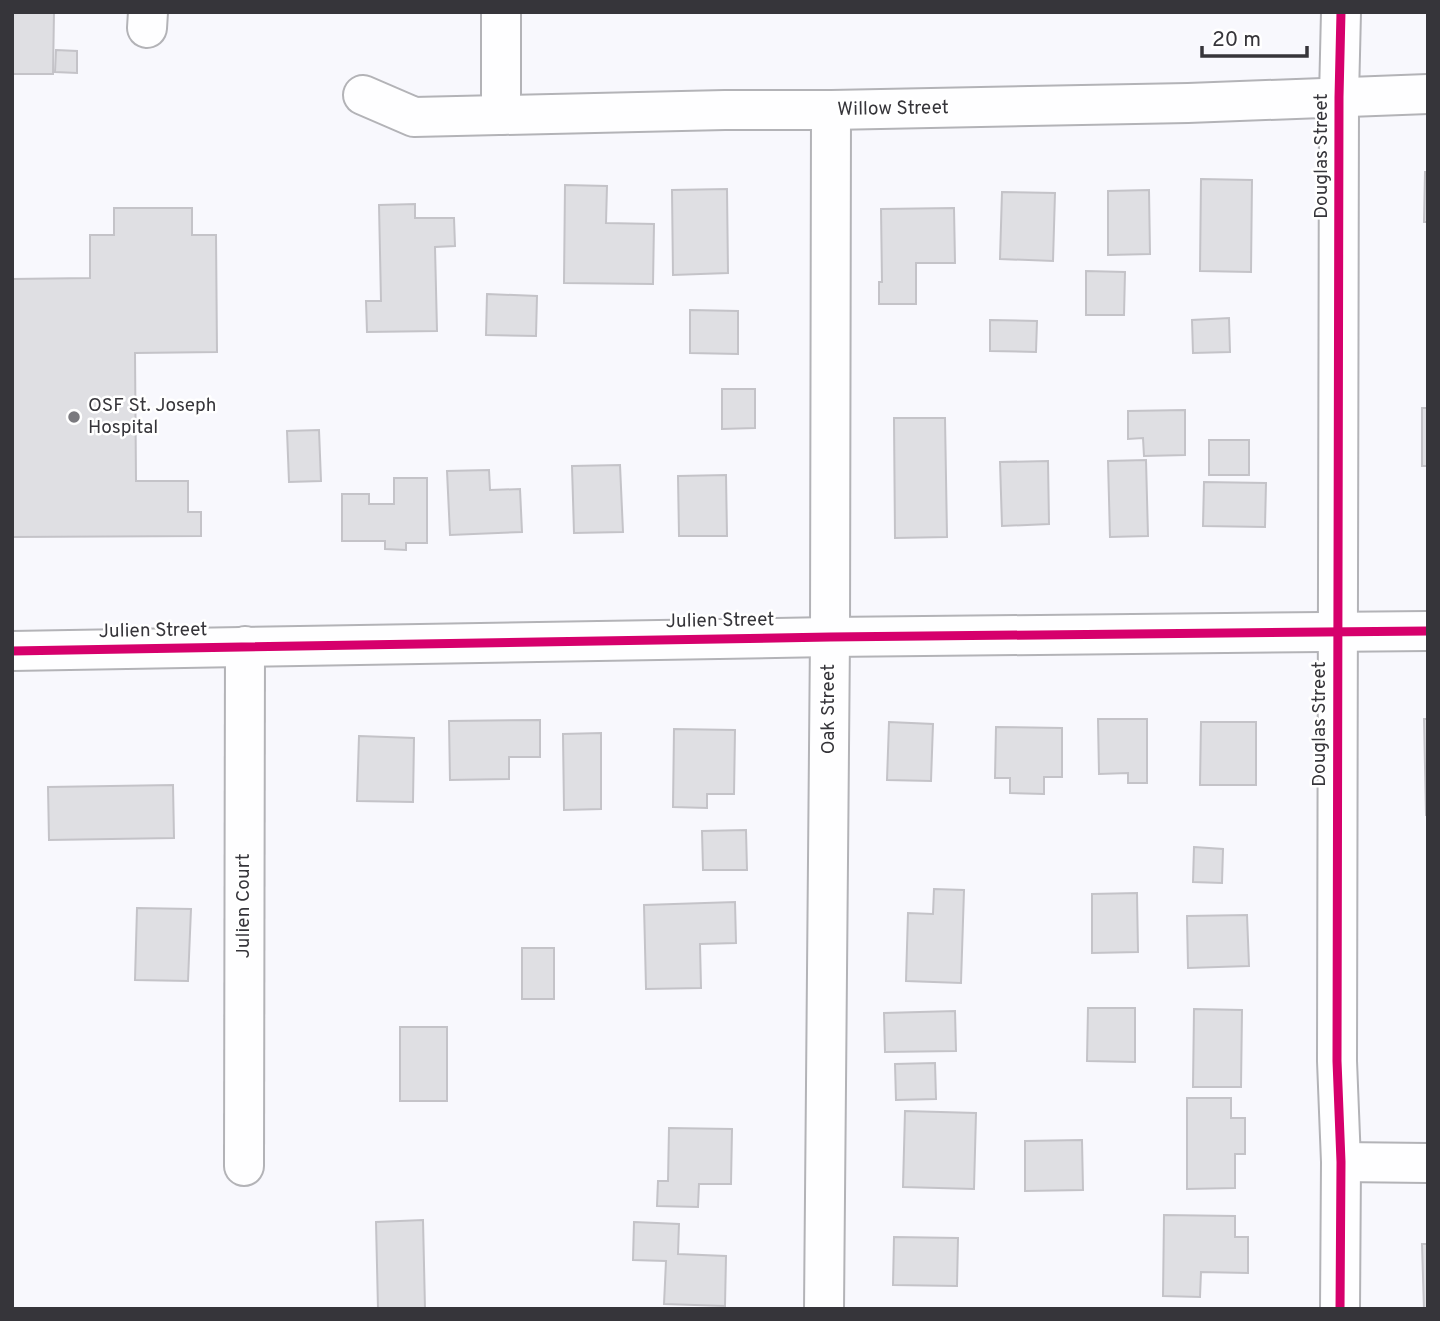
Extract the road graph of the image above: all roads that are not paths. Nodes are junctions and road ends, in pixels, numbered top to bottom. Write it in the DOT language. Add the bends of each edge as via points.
graph roads {
  1 [pos="501,12"];
  2 [pos="1341,12"];
  3 [pos="1428,94"];
  4 [pos="363,95"];
  5 [pos="1339,97"];
  6 [pos="831,110"];
  7 [pos="501,115"];
  8 [pos="1428,631"];
  9 [pos="1338,632"];
  10 [pos="830,637"];
  11 [pos="245,646"];
  12 [pos="12,651"];
  13 [pos="1340,1162"];
  14 [pos="1428,1163"];
  15 [pos="244,1166"];
  16 [pos="824,1309"];
  17 [pos="1340,1309"];
  1 -- 7 [label="street"];
  2 -- 5 [label="street, Douglas Street"];
  3 -- 5 [label="street, Willow Street"];
  4 -- 7 [label="street, Willow Street" via="414,117"];
  5 -- 6 [label="street, Willow Street"];
  5 -- 9 [label="street, Douglas Street"];
  6 -- 7 [label="street, Willow Street"];
  6 -- 10 [label="street, Oak Street"];
  8 -- 9 [label="street, Julien Street"];
  9 -- 10 [label="street, Julien Street"];
  9 -- 13 [label="street, Douglas Street"];
  10 -- 11 [label="street, Julien Street"];
  10 -- 16 [label="street, Oak Street"];
  11 -- 12 [label="street, Julien Street"];
  11 -- 15 [label="street, Julien Court"];
  13 -- 14 [label="street"];
  13 -- 17 [label="street, Douglas Street"];
}
